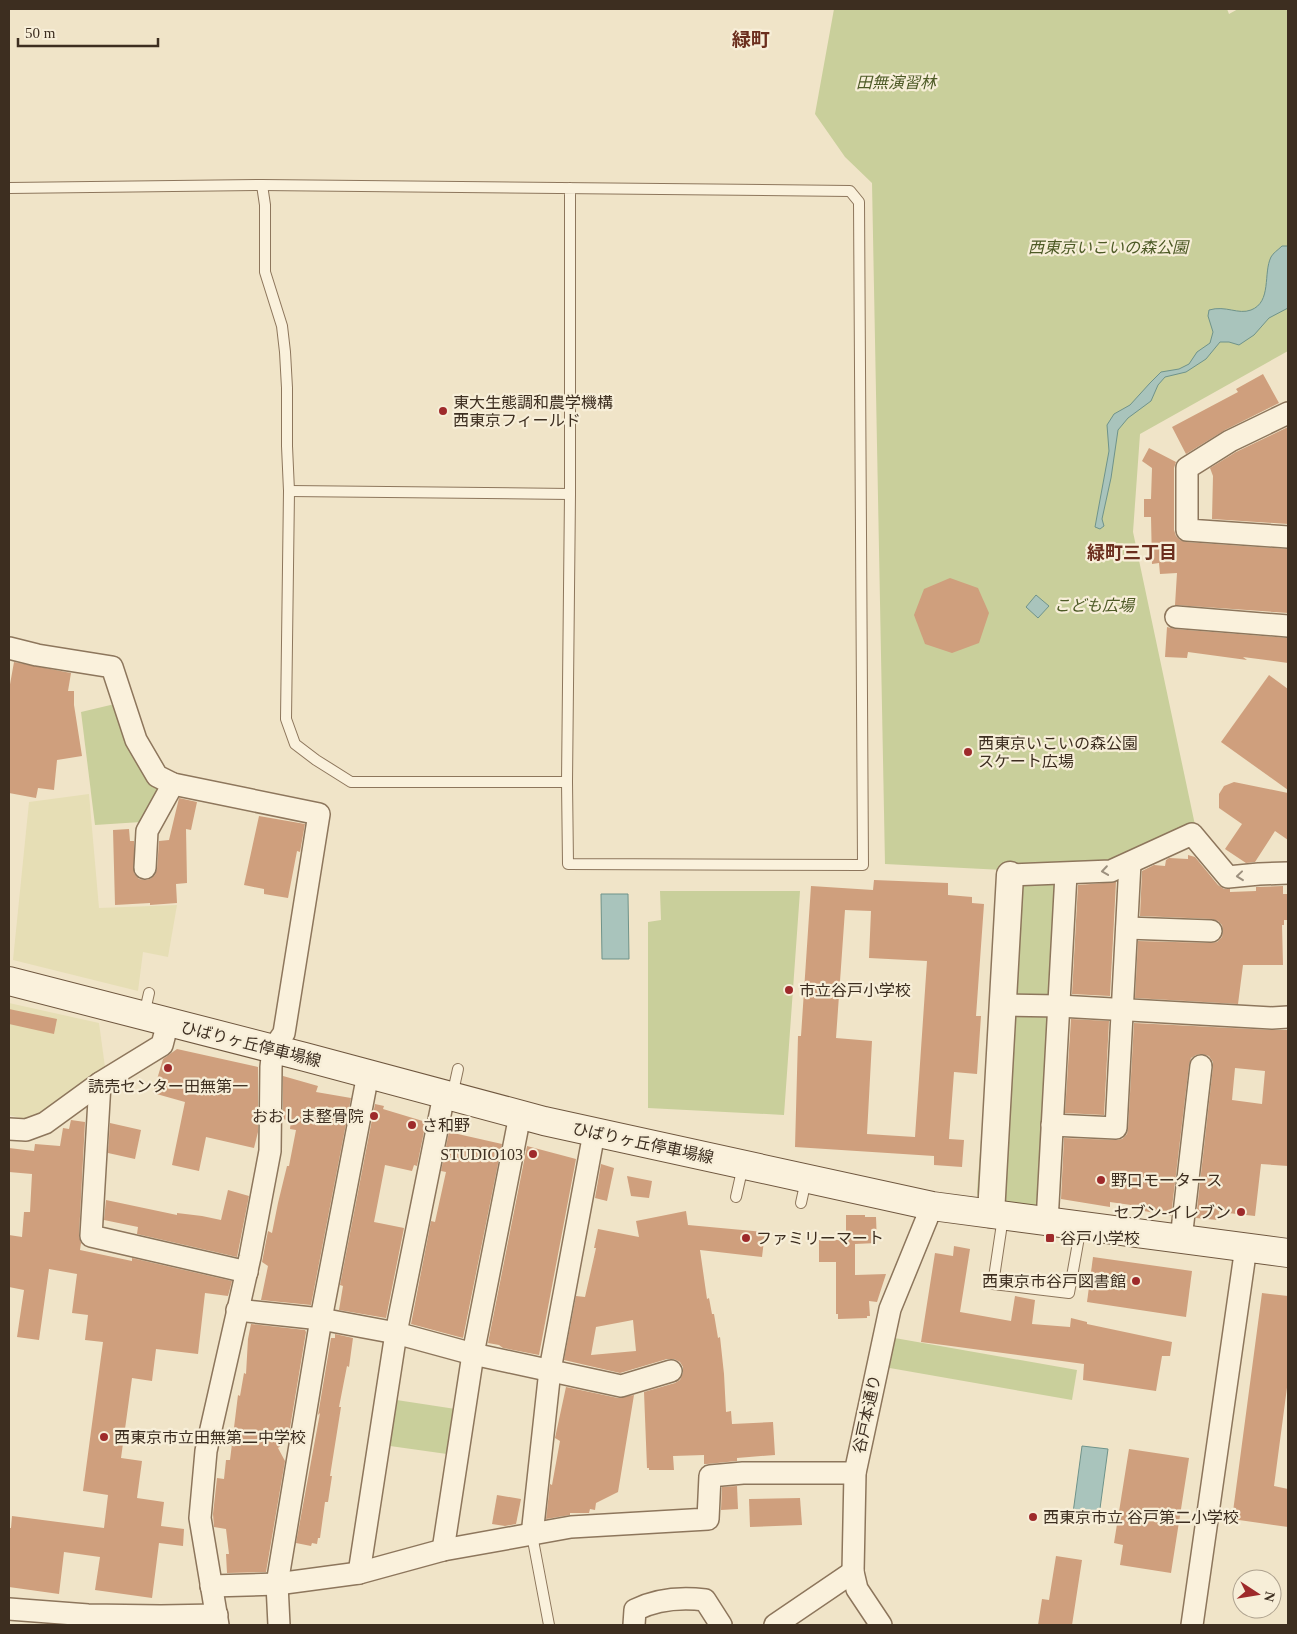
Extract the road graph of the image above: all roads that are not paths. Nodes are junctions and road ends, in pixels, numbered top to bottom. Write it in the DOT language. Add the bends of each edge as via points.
graph roads {
  1 [pos="262,185"];
  2 [pos="9,188"];
  3 [pos="570,188"];
  4 [pos="1288,413"];
  5 [pos="289,491"];
  6 [pos="570,494"];
  7 [pos="1288,536"];
  8 [pos="1176,617"];
  9 [pos="1288,626"];
  10 [pos="9,648"];
  11 [pos="567,782"];
  12 [pos="173,784"];
  13 [pos="1130,863"];
  14 [pos="145,868"];
  15 [pos="1288,873"];
  16 [pos="1066,874"];
  17 [pos="1010,875"];
  18 [pos="1127,928"];
  19 [pos="1211,932"];
  20 [pos="9,981"];
  21 [pos="1003,1005"];
  22 [pos="1059,1006"];
  23 [pos="1123,1010"];
  24 [pos="154,1011"];
  25 [pos="1288,1017"];
  26 [pos="272,1049"];
  27 [pos="1201,1066"];
  28 [pos="458,1069"];
  29 [pos="368,1074"];
  30 [pos="100,1083"];
  31 [pos="448,1096"];
  32 [pos="520,1115"];
  33 [pos="1052,1125"];
  34 [pos="9,1129"];
  35 [pos="594,1133"];
  36 [pos="743,1165"];
  37 [pos="736,1197"];
  38 [pos="932,1206"];
  39 [pos="997,1215"];
  40 [pos="1047,1222"];
  41 [pos="1080,1226"];
  42 [pos="1180,1239"];
  43 [pos="1246,1248"];
  44 [pos="1288,1253"];
  45 [pos="247,1272"];
  46 [pos="237,1310"];
  47 [pos="321,1319"];
  48 [pos="396,1333"];
  49 [pos="473,1354"];
  50 [pos="550,1370"];
  51 [pos="671,1371"];
  52 [pos="854,1473"];
  53 [pos="532,1535"];
  54 [pos="443,1550"];
  55 [pos="854,1572"];
  56 [pos="359,1573"];
  57 [pos="277,1584"];
  58 [pos="211,1586"];
  59 [pos="9,1609"];
  60 [pos="87,1620"];
  61 [pos="217,1620"];
  62 [pos="161,1621"];
  63 [pos="279,1625"];
  64 [pos="549,1625"];
  65 [pos="634,1625"];
  66 [pos="721,1625"];
  67 [pos="775,1625"];
  68 [pos="880,1625"];
  69 [pos="1192,1625"];
  1 -- 2 [label="lane"];
  1 -- 3 [label="lane"];
  1 -- 5 [label="lane" via="265,272 282,326 285,352"];
  3 -- 6 [label="lane"];
  3 -- 11 [label="lane" via="850,191 859,202 863,865 568,864"];
  4 -- 7 [label="street" via="1230,441 1187,468 1187,530"];
  5 -- 6 [label="lane"];
  5 -- 11 [label="lane" via="286,719 295,744 351,782"];
  6 -- 11 [label="lane"];
  8 -- 9 [label="street"];
  10 -- 12 [label="street" via="112,667 136,740 157,776"];
  12 -- 14 [label="street" via="146,831"];
  12 -- 26 [label="street" via="225,798 319,814 284,1033"];
  15 -- 13 [label="street, one-way" via="1228,877 1192,834"];
  13 -- 16 [label="street, one-way" via="1111,872"];
  13 -- 18 [label="street"];
  16 -- 17 [label="street"];
  16 -- 22 [label="street"];
  17 -- 21 [label="street"];
  18 -- 19 [label="street"];
  18 -- 23 [label="street"];
  20 -- 24 [label="main road, ひばりヶ丘停車場線"];
  21 -- 22 [label="street"];
  21 -- 39 [label="street"];
  22 -- 23 [label="street"];
  22 -- 33 [label="street"];
  23 -- 25 [label="street"];
  23 -- 33 [label="street" via="1116,1128"];
  24 -- 26 [label="main road, ひばりヶ丘停車場線"];
  24 -- 30 [label="street" via="162,1045"];
  26 -- 29 [label="main road, ひばりヶ丘停車場線"];
  26 -- 45 [label="street" via="270,1151"];
  27 -- 42 [label="street"];
  28 -- 31 [label="lane"];
  29 -- 31 [label="main road, ひばりヶ丘停車場線"];
  29 -- 47 [label="street"];
  30 -- 34 [label="street" via="45,1123 26,1130"];
  30 -- 45 [label="street" via="91,1236"];
  31 -- 32 [label="main road, ひばりヶ丘停車場線"];
  31 -- 48 [label="street"];
  32 -- 35 [label="main road, ひばりヶ丘停車場線"];
  32 -- 49 [label="street"];
  33 -- 40 [label="street"];
  35 -- 36 [label="main road, ひばりヶ丘停車場線"];
  35 -- 50 [label="street"];
  36 -- 37 [label="lane"];
  36 -- 38 [label="main road, ひばりヶ丘停車場線" via="804,1191"];
  38 -- 39 [label="main road, ひばりヶ丘停車場線"];
  38 -- 52 [label="street, 谷戸本通り" via="890,1309"];
  39 -- 40 [label="main road, ひばりヶ丘停車場線"];
  39 -- 41 [label="lane" via="993,1284 1069,1293"];
  40 -- 41 [label="main road, ひばりヶ丘停車場線"];
  41 -- 42 [label="main road, ひばりヶ丘停車場線"];
  42 -- 43 [label="main road, ひばりヶ丘停車場線"];
  43 -- 44 [label="main road, ひばりヶ丘停車場線"];
  43 -- 69 [label="street"];
  45 -- 46 [label="street"];
  46 -- 47 [label="street"];
  46 -- 58 [label="street" via="206,1451 200,1518"];
  47 -- 48 [label="street"];
  47 -- 57 [label="street"];
  48 -- 49 [label="street"];
  48 -- 56 [label="street"];
  49 -- 50 [label="street"];
  49 -- 54 [label="street"];
  50 -- 51 [label="street" via="621,1386"];
  50 -- 53 [label="street"];
  52 -- 53 [label="street" via="710,1476 708,1519 572,1527"];
  52 -- 55 [label="street, 谷戸本通り"];
  53 -- 54 [label="street"];
  53 -- 64 [label="lane"];
  54 -- 56 [label="street"];
  55 -- 67 [label="street"];
  55 -- 68 [label="street, 谷戸本通り" via="857,1589"];
  56 -- 57 [label="street"];
  57 -- 58 [label="street"];
  57 -- 63 [label="street"];
  58 -- 61 [label="street"];
  59 -- 60 [label="street"];
  60 -- 62 [label="street"];
  61 -- 62 [label="street"];
  65 -- 66 [label="street" via="634,1610 682,1598 705,1600"];
}
